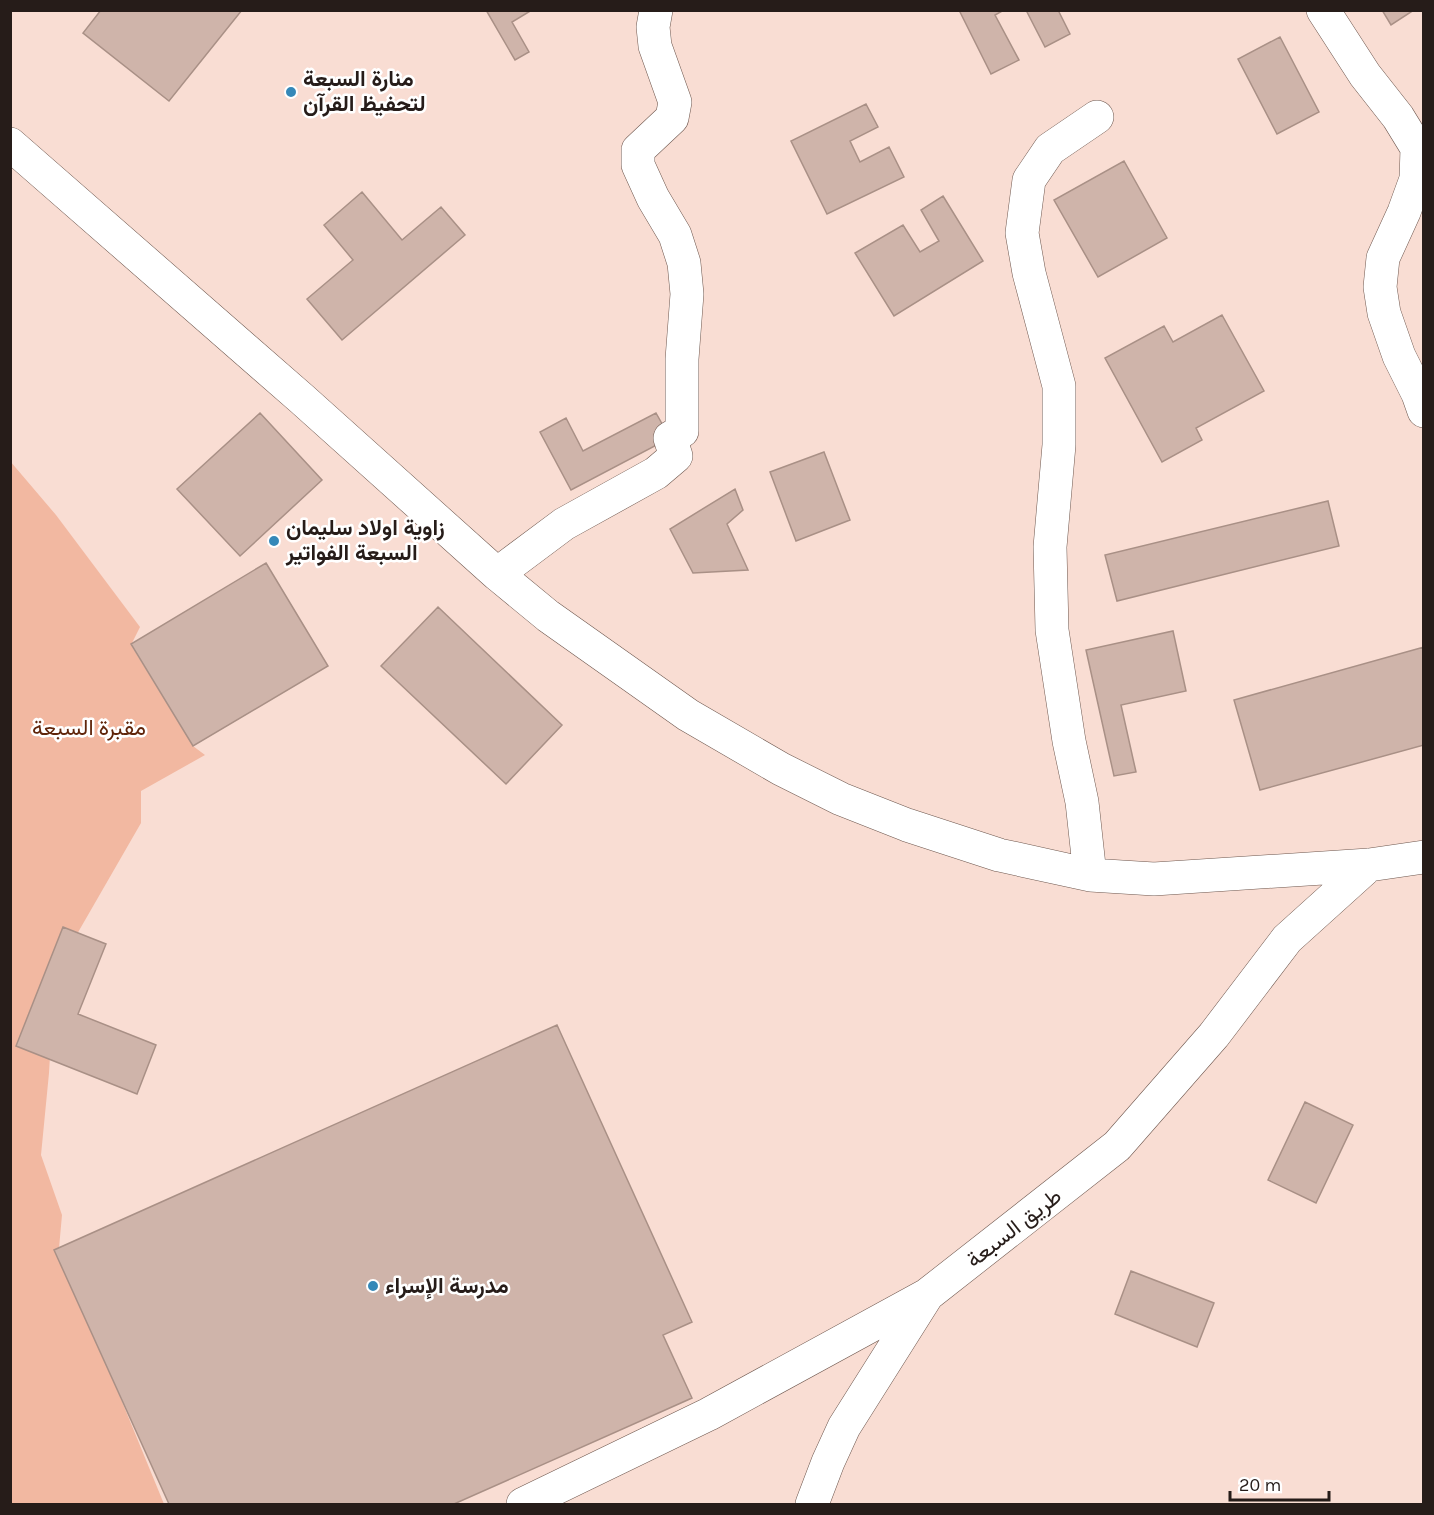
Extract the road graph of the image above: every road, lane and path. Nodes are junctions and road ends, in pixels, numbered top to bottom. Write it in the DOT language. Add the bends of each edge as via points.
graph roads {
  1 [pos="656,10"];
  2 [pos="1323,10"];
  3 [pos="1097,117"];
  4 [pos="10,144"];
  5 [pos="1424,411"];
  6 [pos="497,574"];
  7 [pos="1424,857"];
  8 [pos="1370,866"];
  9 [pos="1090,875"];
  10 [pos="927,1295"];
  11 [pos="523,1504"];
  12 [pos="812,1504"];
  1 -- 6 [label="street" via="656,46 675,102 672,118 638,150 638,165 675,236 684,263 687,294 682,431 670,438 676,456 656,473 564,524"];
  2 -- 5 [label="street" via="1417,148 1416,179 1383,258 1380,287 1384,314"];
  3 -- 9 [label="street" via="1050,149 1029,180 1022,232 1059,386 1059,445 1050,547 1052,630 1082,802"];
  4 -- 6 [label="street"];
  6 -- 9 [label="street" via="548,616 688,715 781,769 906,825 999,855"];
  7 -- 8 [label="street"];
  8 -- 9 [label="street" via="1154,879"];
  8 -- 10 [label="street, طريق السبعة" via="1287,939 1214,1035 1117,1146"];
  10 -- 11 [label="street, طريق السبعة" via="709,1414"];
  10 -- 12 [label="street" via="844,1427"];
}
